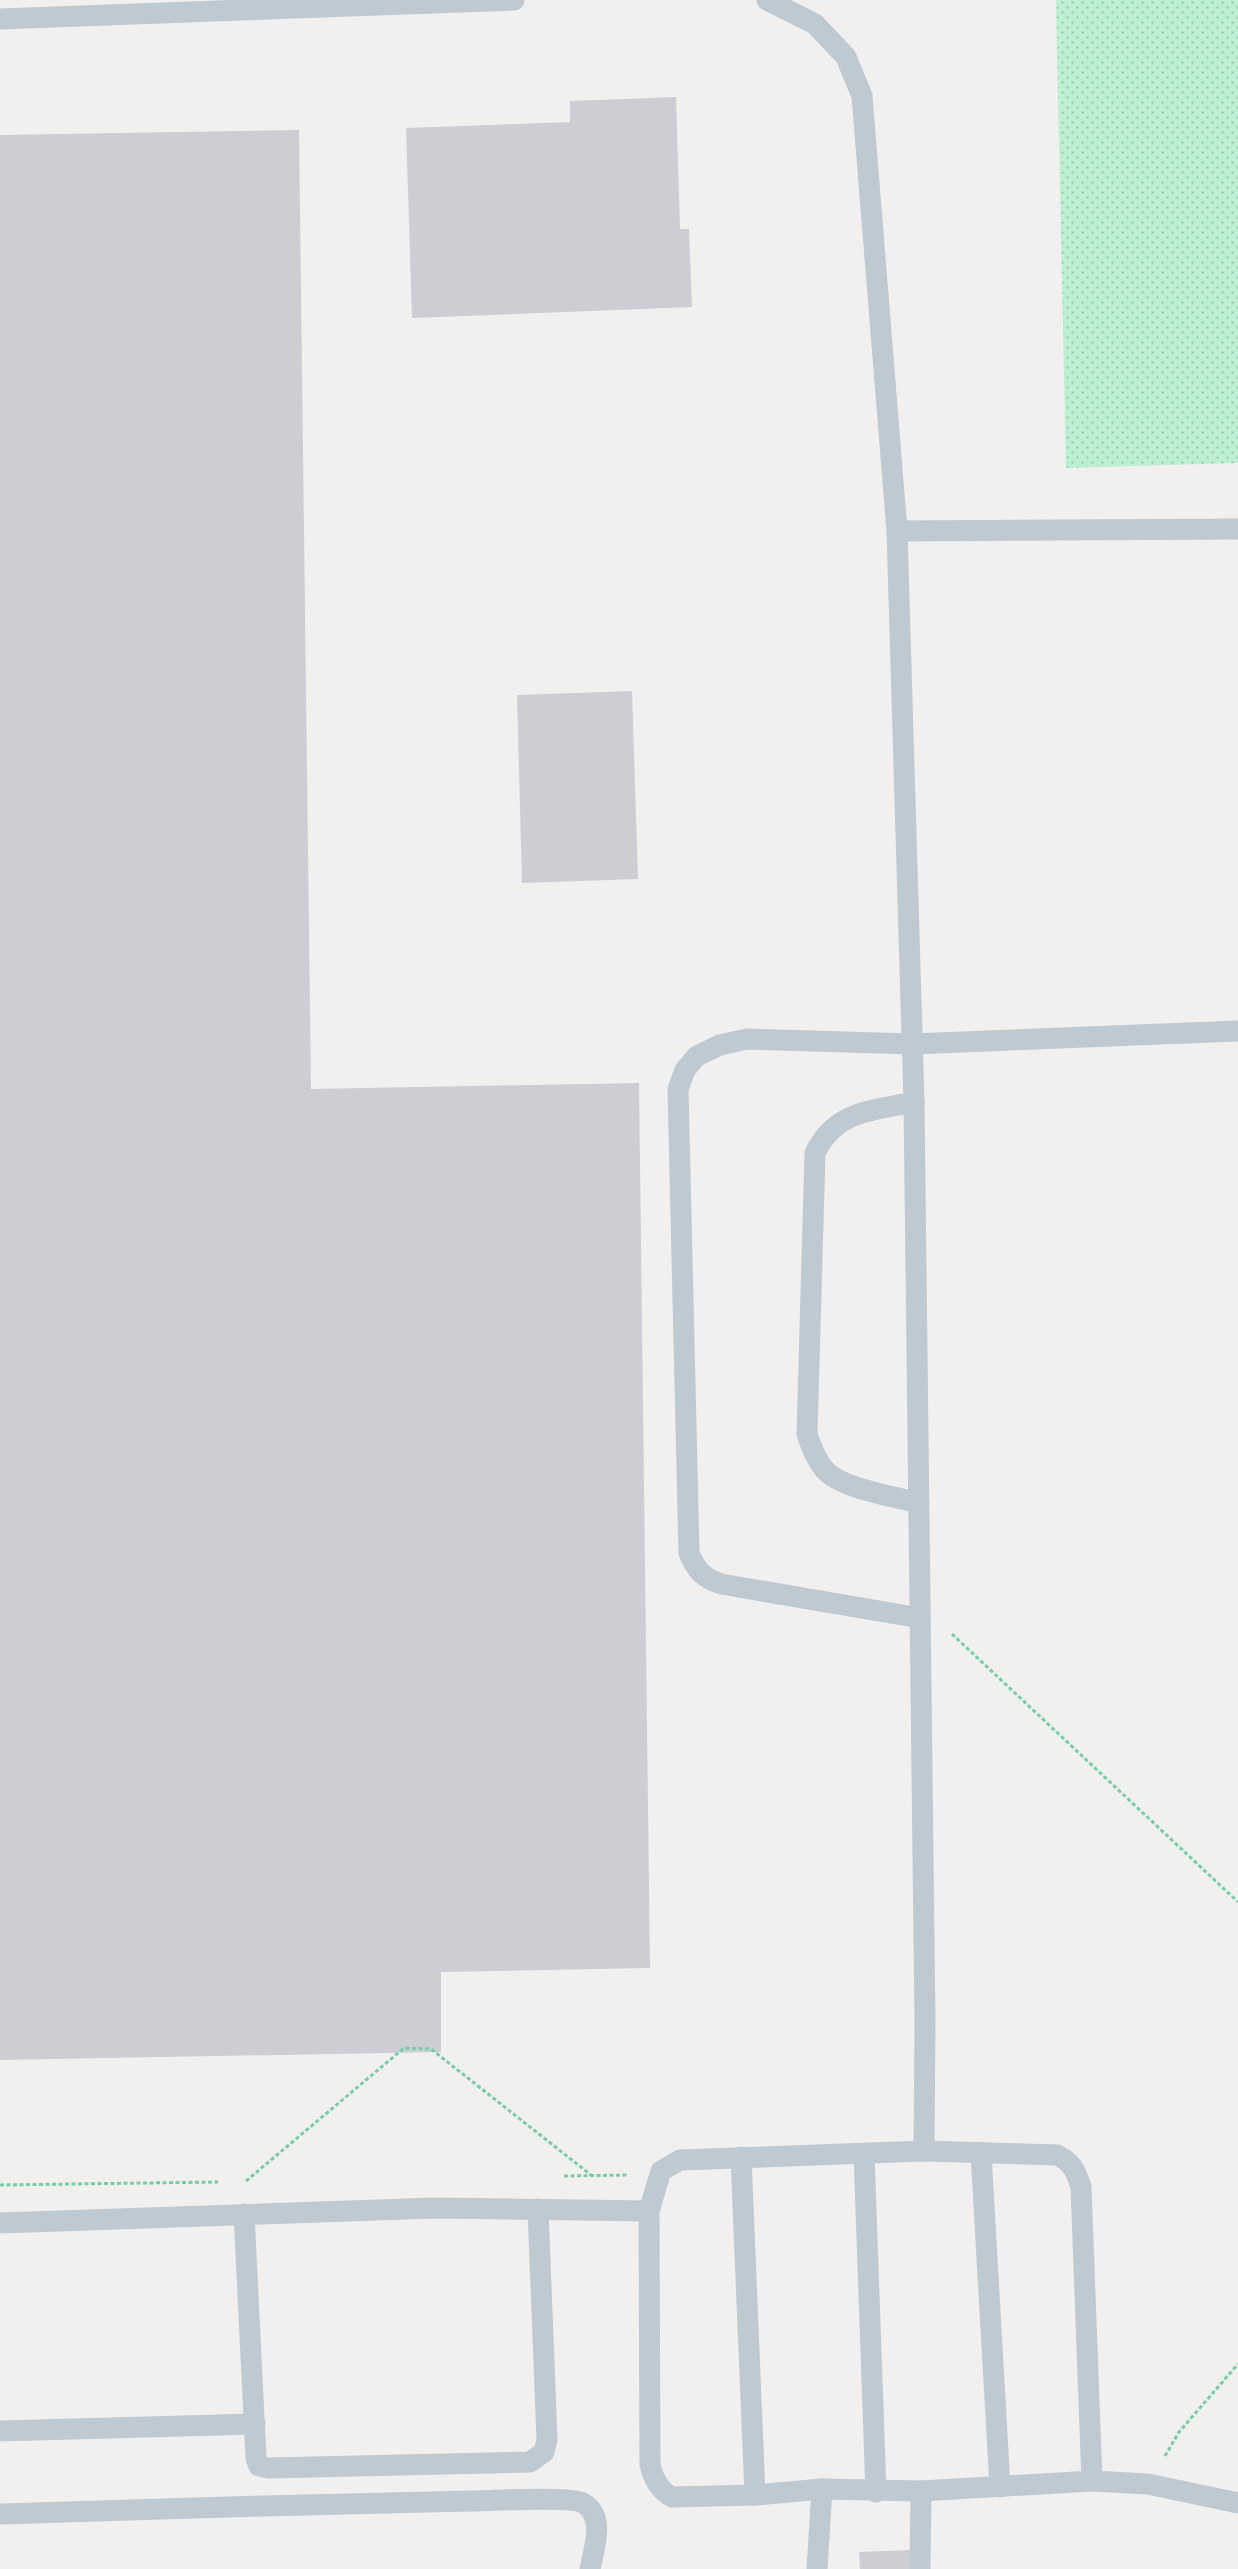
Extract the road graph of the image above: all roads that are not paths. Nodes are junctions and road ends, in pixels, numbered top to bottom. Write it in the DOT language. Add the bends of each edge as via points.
graph roads {
  1 [pos="514,0"];
  2 [pos="767,0"];
  3 [pos="0,19"];
  4 [pos="1238,529"];
  5 [pos="897,531"];
  6 [pos="1238,1031"];
  7 [pos="912,1044"];
  8 [pos="914,1102"];
  9 [pos="919,1503"];
  10 [pos="920,1618"];
  11 [pos="924,2151"];
  12 [pos="982,2153"];
  13 [pos="864,2154"];
  14 [pos="741,2157"];
  15 [pos="538,2209"];
  16 [pos="649,2211"];
  17 [pos="244,2214"];
  18 [pos="0,2223"];
  19 [pos="255,2424"];
  20 [pos="0,2431"];
  21 [pos="1092,2481"];
  22 [pos="1000,2487"];
  23 [pos="822,2489"];
  24 [pos="921,2491"];
  25 [pos="876,2492"];
  26 [pos="755,2495"];
  27 [pos="1238,2503"];
  28 [pos="0,2514"];
  29 [pos="590,2569"];
  30 [pos="817,2569"];
  31 [pos="920,2569"];
  1 -- 3 [label="lane"];
  2 -- 5 [label="lane" via="815,24 846,57 862,96"];
  4 -- 5 [label="lane"];
  5 -- 7 [label="lane"];
  6 -- 7 [label="lane"];
  7 -- 8 [label="lane"];
  7 -- 10 [label="lane" via="747,1039 720,1045 697,1056 684,1070 678,1089 689,1553 695,1568 708,1579 721,1584"];
  8 -- 9 [label="lane"];
  8 -- 9 [label="lane" via="851,1116 835,1124 815,1153 807,1434 825,1470 841,1482"];
  9 -- 10 [label="lane"];
  10 -- 11 [label="lane"];
  11 -- 12 [label="lane"];
  11 -- 13 [label="lane"];
  12 -- 21 [label="lane" via="1057,2154 1068,2160 1076,2171 1081,2187"];
  12 -- 22 [label="lane"];
  13 -- 14 [label="lane"];
  13 -- 25 [label="lane"];
  14 -- 16 [label="lane" via="680,2160 671,2165 659,2175"];
  14 -- 26 [label="lane"];
  15 -- 16 [label="lane"];
  15 -- 17 [label="lane" via="435,2208"];
  15 -- 19 [label="lane" via="548,2440 544,2452 530,2462 269,2468 259,2466 256,2458"];
  16 -- 26 [label="lane" via="652,2474 664,2493 672,2497"];
  17 -- 18 [label="lane"];
  17 -- 19 [label="lane"];
  19 -- 20 [label="lane"];
  21 -- 22 [label="lane"];
  21 -- 27 [label="lane" via="1148,2484"];
  22 -- 24 [label="lane"];
  23 -- 25 [label="lane"];
  23 -- 26 [label="lane"];
  23 -- 30 [label="lane"];
  24 -- 25 [label="lane"];
  24 -- 31 [label="lane"];
  28 -- 29 [label="lane" via="444,2501 581,2502 597,2522"];
}
